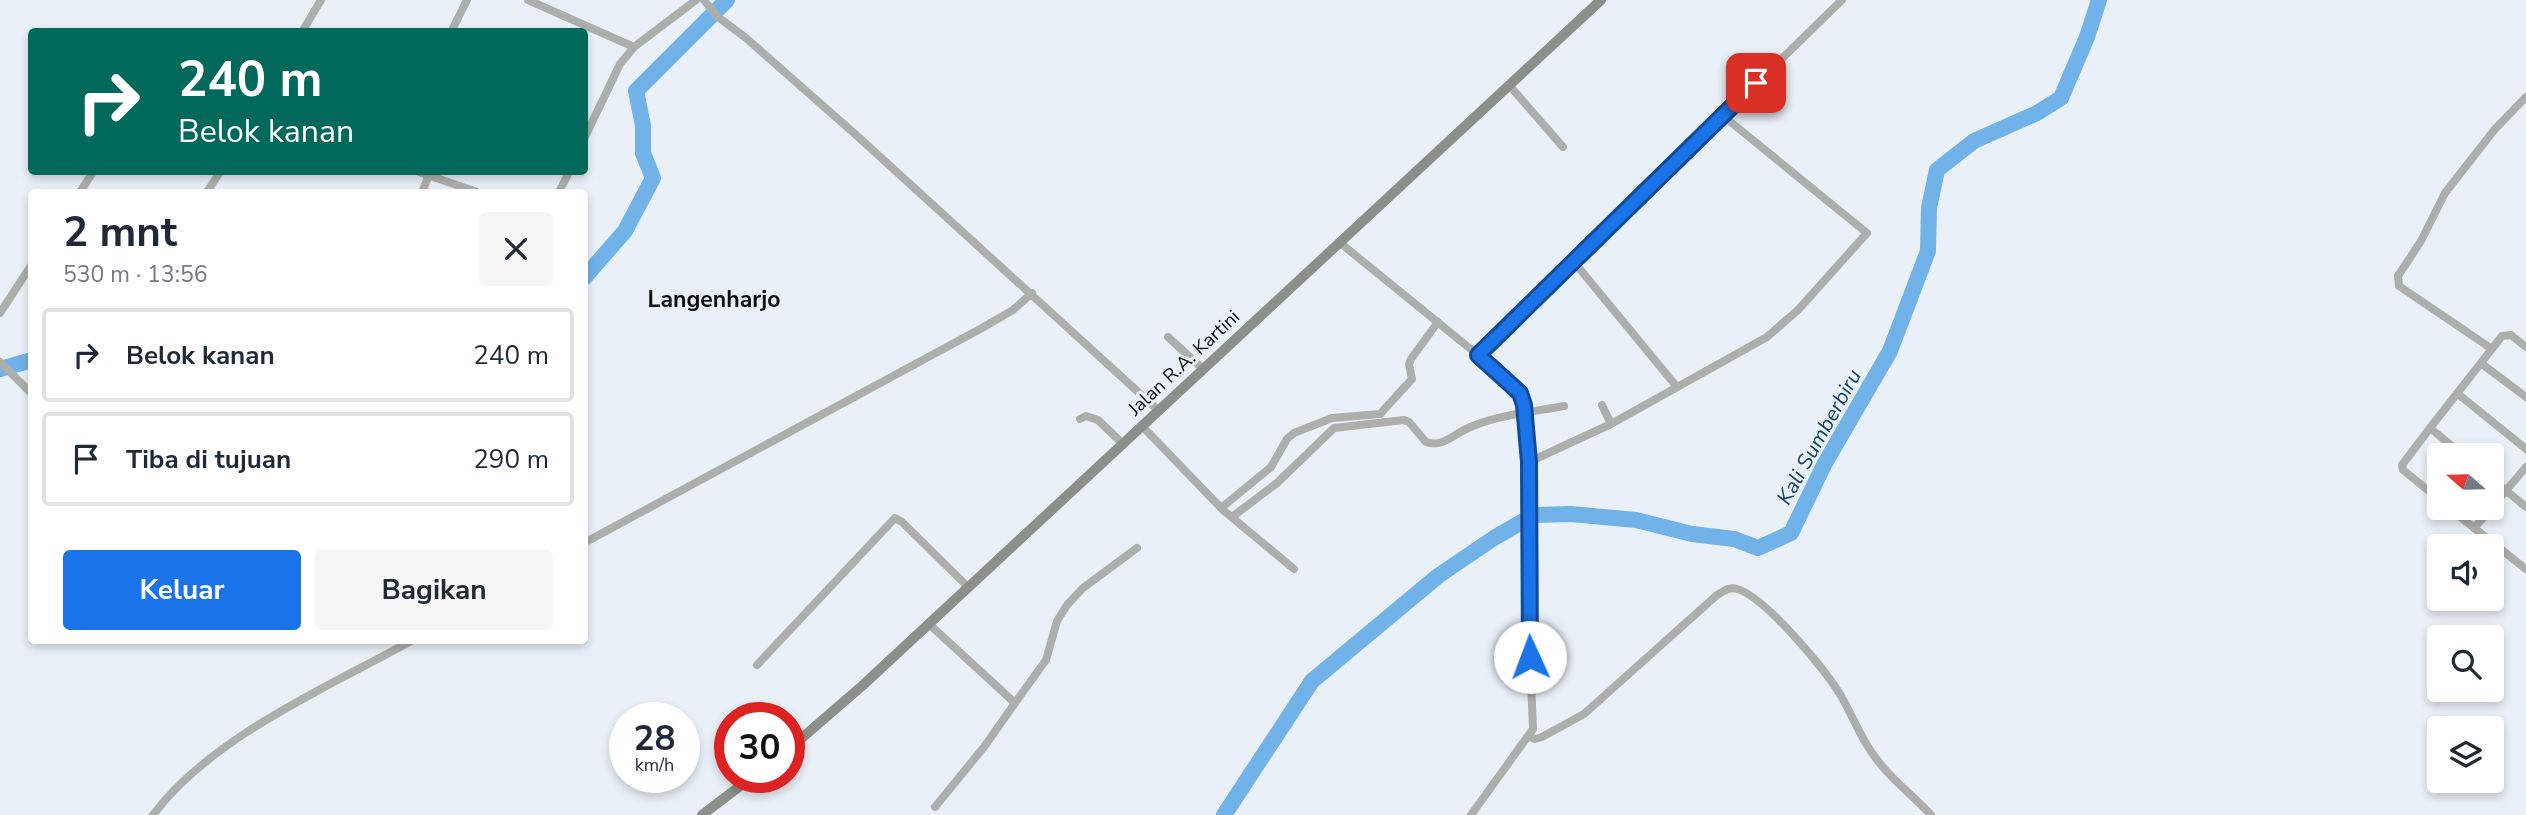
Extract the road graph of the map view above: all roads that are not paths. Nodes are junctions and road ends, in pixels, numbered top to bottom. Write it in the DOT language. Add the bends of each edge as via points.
graph roads {
  1 [pos="321,0"];
  2 [pos="467,0"];
  3 [pos="528,0"];
  4 [pos="696,0"];
  5 [pos="704,0"];
  6 [pos="1601,0"];
  7 [pos="1842,0"];
  8 [pos="304,28"];
  9 [pos="454,28"];
  10 [pos="634,47"];
  11 [pos="1509,85"];
  12 [pos="2526,97"];
  13 [pos="1722,115"];
  14 [pos="588,131"];
  15 [pos="1563,147"];
  16 [pos="429,175"];
  17 [pos="423,189"];
  18 [pos="469,189"];
  19 [pos="1339,242"];
  20 [pos="1574,262"];
  21 [pos="28,270"];
  22 [pos="1032,293"];
  23 [pos="0,313"];
  24 [pos="1438,322"];
  25 [pos="1168,337"];
  26 [pos="2526,347"];
  27 [pos="2492,349"];
  28 [pos="1478,355"];
  29 [pos="0,362"];
  30 [pos="2482,364"];
  31 [pos="1203,369"];
  32 [pos="1677,387"];
  33 [pos="28,390"];
  34 [pos="2458,394"];
  35 [pos="2526,397"];
  36 [pos="1602,405"];
  37 [pos="1564,406"];
  38 [pos="1158,410"];
  39 [pos="1525,410"];
  40 [pos="1332,418"];
  41 [pos="1080,419"];
  42 [pos="1610,422"];
  43 [pos="1142,426"];
  44 [pos="1334,428"];
  45 [pos="2430,428"];
  46 [pos="2448,443"];
  47 [pos="1124,444"];
  48 [pos="2526,449"];
  49 [pos="1529,462"];
  50 [pos="2526,467"];
  51 [pos="2504,488"];
  52 [pos="2427,489"];
  53 [pos="2507,491"];
  54 [pos="2504,494"];
  55 [pos="2526,507"];
  56 [pos="1226,512"];
  57 [pos="2464,520"];
  58 [pos="2481,520"];
  59 [pos="2474,528"];
  60 [pos="588,541"];
  61 [pos="1137,548"];
  62 [pos="1294,569"];
  63 [pos="2526,569"];
  64 [pos="968,587"];
  65 [pos="929,624"];
  66 [pos="406,644"];
  67 [pos="757,665"];
  68 [pos="1015,703"];
  69 [pos="805,737"];
  70 [pos="1530,737"];
  71 [pos="731,793"];
  72 [pos="935,807"];
  73 [pos="153,815"];
  74 [pos="702,815"];
  75 [pos="1471,815"];
  76 [pos="1931,815"];
  1 -- 8 [label="street"];
  2 -- 9 [label="street"];
  3 -- 10 [label="street"];
  4 -- 10 [label="street"];
  5 -- 22 [label="street"];
  6 -- 11 [label="main road, Jalan R.A. Kartini"];
  7 -- 13 [label="street"];
  10 -- 14 [label="street" via="620,64"];
  11 -- 15 [label="street"];
  11 -- 19 [label="main road, Jalan R.A. Kartini"];
  12 -- 27 [label="street" via="2445,193 2398,276 2399,286"];
  13 -- 20 [label="street"];
  13 -- 32 [label="street" via="1867,233 1782,325"];
  16 -- 17 [label="street"];
  16 -- 18 [label="street"];
  19 -- 24 [label="street"];
  19 -- 31 [label="main road, Jalan R.A. Kartini"];
  20 -- 28 [label="street"];
  20 -- 32 [label="street"];
  21 -- 23 [label="street"];
  22 -- 38 [label="street"];
  22 -- 60 [label="street" via="982,328"];
  24 -- 28 [label="street"];
  24 -- 40 [label="street" via="1411,359 1412,379 1380,414"];
  25 -- 31 [label="street"];
  26 -- 27 [label="street" via="2506,335"];
  27 -- 30 [label="street"];
  28 -- 39 [label="street" via="1520,393"];
  29 -- 33 [label="street"];
  30 -- 34 [label="street"];
  30 -- 35 [label="street"];
  31 -- 38 [label="main road, Jalan R.A. Kartini"];
  32 -- 42 [label="street"];
  34 -- 45 [label="street"];
  34 -- 48 [label="street"];
  36 -- 42 [label="street"];
  37 -- 39 [label="street"];
  38 -- 43 [label="main road, Jalan R.A. Kartini"];
  39 -- 44 [label="street" via="1432,444 1404,420"];
  39 -- 49 [label="street"];
  40 -- 44 [label="street"];
  40 -- 56 [label="street" via="1287,439 1270,467"];
  41 -- 47 [label="street" via="1098,420"];
  42 -- 49 [label="street"];
  43 -- 47 [label="main road, Jalan R.A. Kartini"];
  43 -- 56 [label="street"];
  44 -- 56 [label="street" via="1277,483"];
  45 -- 46 [label="street"];
  45 -- 52 [label="street" via="2402,465"];
  47 -- 64 [label="main road, Jalan R.A. Kartini"];
  49 -- 70 [label="street"];
  50 -- 53 [label="street"];
  51 -- 53 [label="street"];
  53 -- 54 [label="street"];
  53 -- 55 [label="street"];
  56 -- 62 [label="street"];
  57 -- 59 [label="street"];
  58 -- 59 [label="street"];
  59 -- 63 [label="street"];
  61 -- 68 [label="street" via="1067,605 1057,621 1046,660"];
  64 -- 65 [label="main road, Jalan R.A. Kartini"];
  64 -- 67 [label="street" via="894,518"];
  65 -- 68 [label="street"];
  65 -- 69 [label="main road, Jalan R.A. Kartini"];
  66 -- 73 [label="street" via="268,719 205,761"];
  68 -- 72 [label="street"];
  70 -- 75 [label="street"];
  70 -- 76 [label="street" via="1542,737 1584,714 1717,595 1738,589 1797,639 1841,694 1867,747"];
  71 -- 74 [label="main road"];
}
